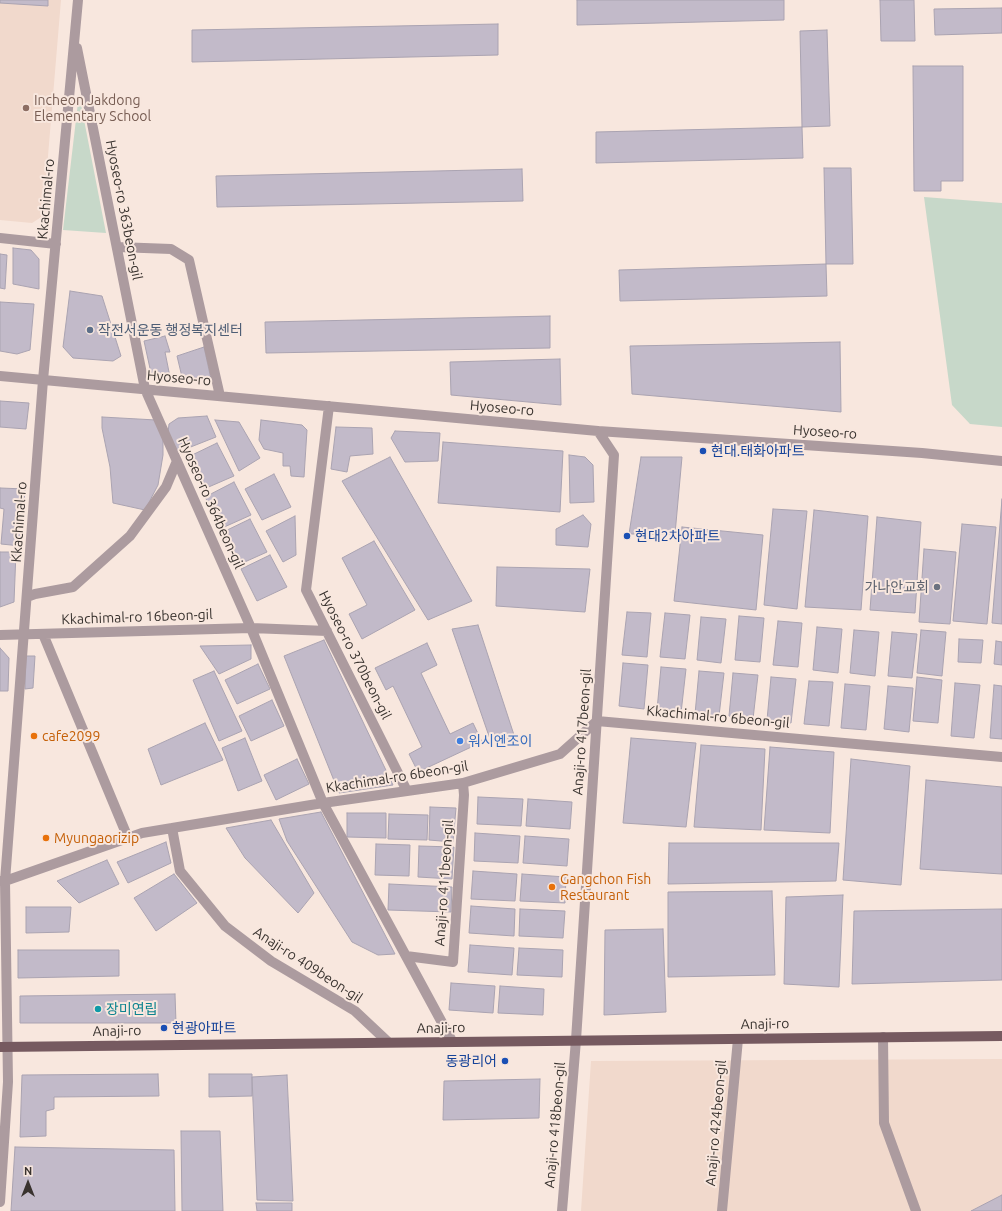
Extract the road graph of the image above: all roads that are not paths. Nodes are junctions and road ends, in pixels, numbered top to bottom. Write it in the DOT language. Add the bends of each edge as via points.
graph roads {
  1 [pos="78,0"];
  2 [pos="74,35"];
  3 [pos="0,238"];
  4 [pos="56,244"];
  5 [pos="117,247"];
  6 [pos="0,376"];
  7 [pos="43,380"];
  8 [pos="145,389"];
  9 [pos="220,396"];
  10 [pos="329,406"];
  11 [pos="598,431"];
  12 [pos="177,460"];
  13 [pos="1002,461"];
  14 [pos="27,597"];
  15 [pos="251,628"];
  16 [pos="327,631"];
  17 [pos="24,634"];
  18 [pos="43,634"];
  19 [pos="0,635"];
  20 [pos="597,721"];
  21 [pos="1002,757"];
  22 [pos="463,783"];
  23 [pos="407,791"];
  24 [pos="323,803"];
  25 [pos="172,828"];
  26 [pos="128,838"];
  27 [pos="2,881"];
  28 [pos="406,956"];
  29 [pos="1002,1036"];
  30 [pos="883,1037"];
  31 [pos="738,1038"];
  32 [pos="576,1040"];
  33 [pos="452,1041"];
  34 [pos="388,1042"];
  35 [pos="3,1047"];
  36 [pos="0,1202"];
  37 [pos="562,1211"];
  38 [pos="722,1211"];
  39 [pos="916,1211"];
  1 -- 2 [label="street, Kkachimal-ro"];
  2 -- 4 [label="street, Kkachimal-ro"];
  2 -- 5 [label="street, Hyoseo-ro 363beon-gil"];
  3 -- 4 [label="street"];
  4 -- 7 [label="street, Kkachimal-ro"];
  5 -- 8 [label="street, Hyoseo-ro 363beon-gil"];
  5 -- 9 [label="street" via="171,249 189,260"];
  6 -- 7 [label="street, Hyoseo-ro"];
  7 -- 8 [label="street, Hyoseo-ro"];
  7 -- 14 [label="street, Kkachimal-ro"];
  8 -- 9 [label="street, Hyoseo-ro"];
  8 -- 12 [label="street, Hyoseo-ro 364beon-gil"];
  9 -- 10 [label="street, Hyoseo-ro"];
  10 -- 11 [label="street, Hyoseo-ro"];
  10 -- 16 [label="street, Hyoseo-ro 370beon-gil" via="306,590"];
  11 -- 13 [label="street, Hyoseo-ro" via="922,453"];
  11 -- 20 [label="street, Anaji-ro 417beon-gil" via="614,455"];
  12 -- 14 [label="street" via="166,487 130,536 73,587"];
  12 -- 15 [label="street, Hyoseo-ro 364beon-gil"];
  14 -- 17 [label="street, Kkachimal-ro"];
  15 -- 16 [label="street, Kkachimal-ro 16beon-gil"];
  15 -- 18 [label="street, Kkachimal-ro 16beon-gil"];
  15 -- 24 [label="street, Hyoseo-ro 364beon-gil"];
  16 -- 23 [label="street, Hyoseo-ro 370beon-gil"];
  17 -- 18 [label="street, Kkachimal-ro 16beon-gil"];
  17 -- 19 [label="street, Kkachimal-ro 16beon-gil"];
  17 -- 27 [label="street, Kkachimal-ro"];
  18 -- 26 [label="street"];
  20 -- 21 [label="street, Kkachimal-ro 6beon-gil"];
  20 -- 22 [label="street, Kkachimal-ro 6beon-gil" via="560,754"];
  20 -- 32 [label="street, Anaji-ro 417beon-gil"];
  22 -- 23 [label="street, Kkachimal-ro 6beon-gil"];
  22 -- 28 [label="street, Anaji-ro 411beon-gil" via="453,962"];
  23 -- 24 [label="street, Kkachimal-ro 6beon-gil"];
  24 -- 25 [label="street, Kkachimal-ro 6beon-gil"];
  24 -- 28 [label="street"];
  25 -- 26 [label="street, Kkachimal-ro 6beon-gil"];
  25 -- 34 [label="street, Anaji-ro 409beon-gil" via="180,871 225,926 271,961 355,1011"];
  26 -- 27 [label="street, Kkachimal-ro 6beon-gil"];
  27 -- 35 [label="street, Kkachimal-ro"];
  28 -- 33 [label="street"];
  29 -- 30 [label="main road, Anaji-ro"];
  30 -- 31 [label="main road, Anaji-ro"];
  30 -- 39 [label="street" via="884,1123"];
  31 -- 32 [label="main road, Anaji-ro"];
  31 -- 38 [label="street, Anaji-ro 424beon-gil"];
  32 -- 33 [label="main road, Anaji-ro"];
  32 -- 37 [label="street, Anaji-ro 418beon-gil"];
  33 -- 34 [label="main road, Anaji-ro"];
  34 -- 35 [label="main road, Anaji-ro"];
  35 -- 36 [label="street, Kkachimal-ro" via="8,1082"];
}
